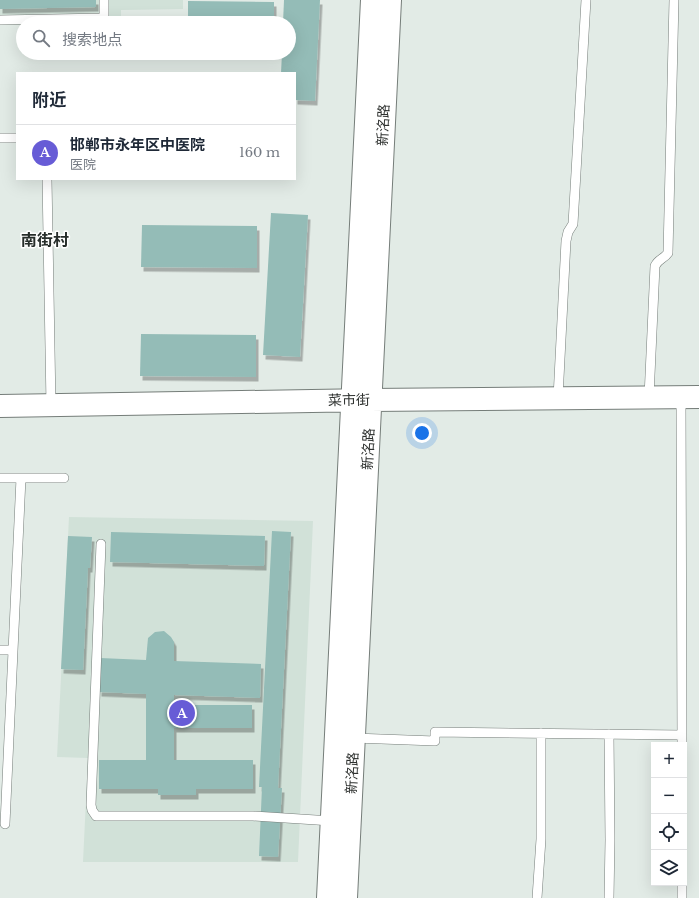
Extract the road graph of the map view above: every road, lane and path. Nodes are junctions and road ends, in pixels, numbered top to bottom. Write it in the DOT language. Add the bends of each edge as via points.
graph roads {
  1 [pos="104,0"];
  2 [pos="372,0"];
  3 [pos="390,0"];
  4 [pos="586,0"];
  5 [pos="674,0"];
  6 [pos="104,16"];
  7 [pos="0,20"];
  8 [pos="16,20"];
  9 [pos="0,138"];
  10 [pos="16,138"];
  11 [pos="47,180"];
  12 [pos="649,397"];
  13 [pos="690,397"];
  14 [pos="558,398"];
  15 [pos="361,400"];
  16 [pos="51,405"];
  17 [pos="0,406"];
  18 [pos="0,478"];
  19 [pos="21,478"];
  20 [pos="64,478"];
  21 [pos="101,544"];
  22 [pos="0,650"];
  23 [pos="12,650"];
  24 [pos="541,734"];
  25 [pos="609,734"];
  26 [pos="682,735"];
  27 [pos="354,738"];
  28 [pos="682,742"];
  29 [pos="332,821"];
  30 [pos="5,824"];
  31 [pos="682,886"];
  32 [pos="328,898"];
  33 [pos="346,898"];
  34 [pos="537,898"];
  35 [pos="608,898"];
  36 [pos="682,898"];
  1 -- 6 [label="lane"];
  2 -- 15 [label="main road, 新洺路"];
  3 -- 15 [label="main road, 新洺路"];
  4 -- 14 [label="lane" via="573,224 566,241"];
  5 -- 12 [label="lane" via="668,252 655,266"];
  7 -- 8 [label="lane"];
  9 -- 10 [label="lane"];
  11 -- 16 [label="lane"];
  12 -- 13 [label="main road, 菜市街"];
  12 -- 14 [label="main road, 菜市街"];
  13 -- 26 [label="lane"];
  14 -- 15 [label="main road, 菜市街"];
  15 -- 16 [label="main road, 菜市街"];
  15 -- 27 [label="main road, 新洺路"];
  15 -- 29 [label="main road, 新洺路"];
  16 -- 17 [label="main road, 菜市街"];
  18 -- 19 [label="lane"];
  19 -- 20 [label="lane"];
  19 -- 23 [label="lane"];
  21 -- 29 [label="lane" via="92,805 96,816 253,816"];
  22 -- 23 [label="lane"];
  23 -- 30 [label="lane"];
  24 -- 25 [label="lane"];
  24 -- 27 [label="lane" via="435,732 435,741"];
  24 -- 34 [label="lane" via="541,839"];
  25 -- 26 [label="lane"];
  25 -- 35 [label="lane"];
  26 -- 28 [label="lane"];
  27 -- 33 [label="main road, 新洺路"];
  29 -- 32 [label="main road, 新洺路"];
  31 -- 36 [label="lane"];
}
